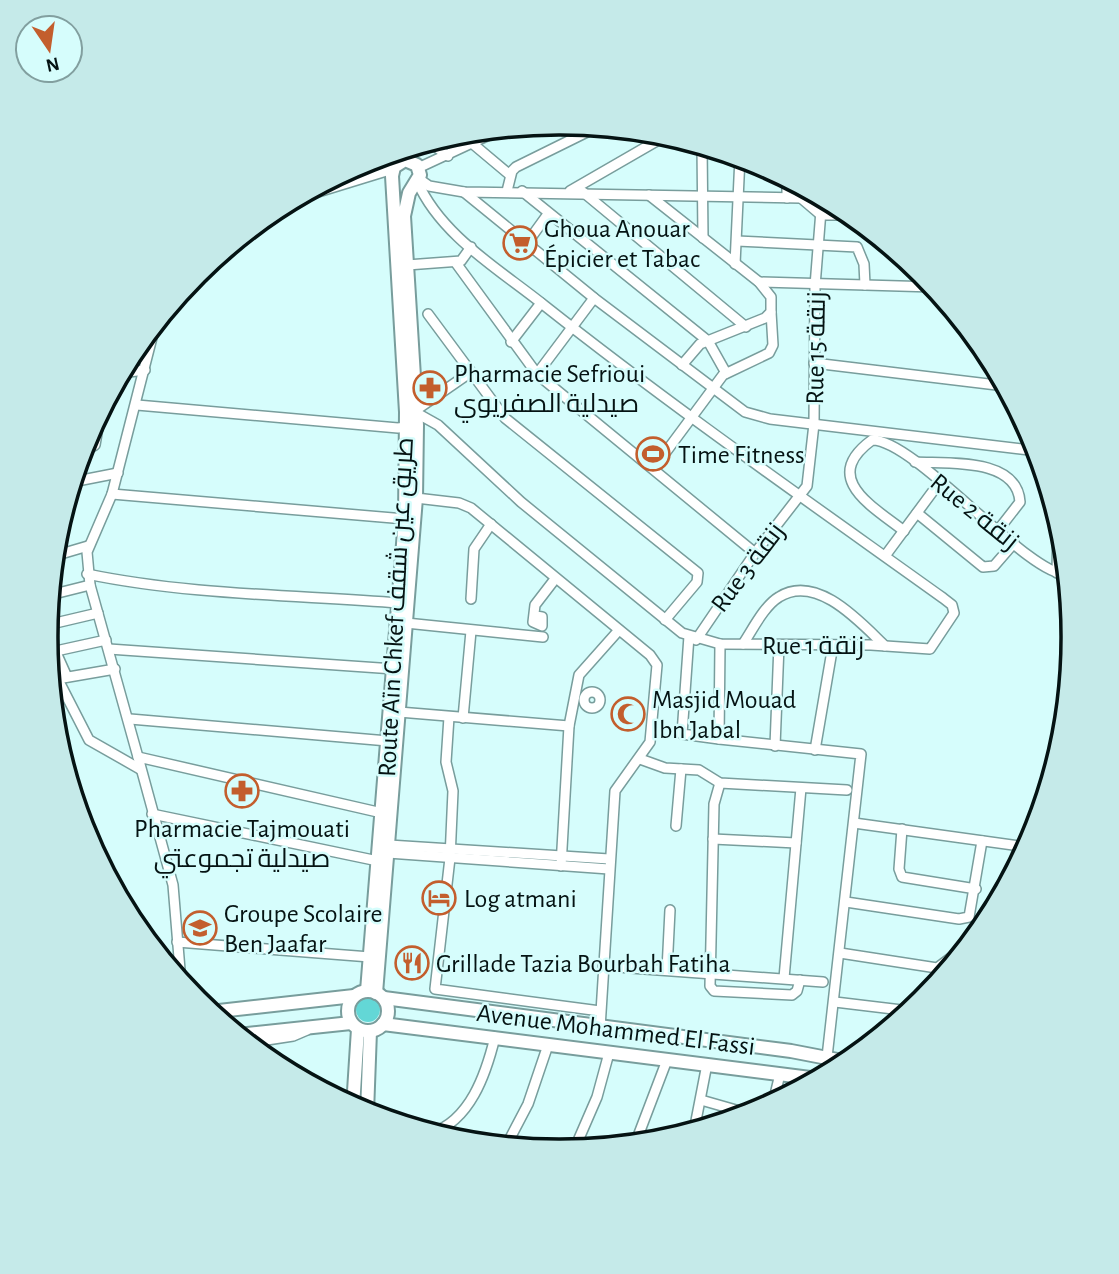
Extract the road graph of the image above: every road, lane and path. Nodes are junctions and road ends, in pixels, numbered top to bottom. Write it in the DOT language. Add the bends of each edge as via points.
graph roads {
  1 [pos="580,136"];
  2 [pos="473,144"];
  3 [pos="651,144"];
  4 [pos="440,150"];
  5 [pos="448,156"];
  6 [pos="702,156"];
  7 [pos="394,163"];
  8 [pos="740,169"];
  9 [pos="413,170"];
  10 [pos="394,172"];
  11 [pos="510,175"];
  12 [pos="353,180"];
  13 [pos="787,190"];
  14 [pos="507,191"];
  15 [pos="522,191"];
  16 [pos="464,192"];
  17 [pos="568,192"];
  18 [pos="583,192"];
  19 [pos="649,195"];
  20 [pos="703,197"];
  21 [pos="739,197"];
  22 [pos="787,198"];
  23 [pos="801,198"];
  24 [pos="821,209"];
  25 [pos="548,214"];
  26 [pos="821,215"];
  27 [pos="830,215"];
  28 [pos="703,239"];
  29 [pos="737,241"];
  30 [pos="527,243"];
  31 [pos="818,244"];
  32 [pos="471,247"];
  33 [pos="456,263"];
  34 [pos="735,264"];
  35 [pos="407,265"];
  36 [pos="759,282"];
  37 [pos="865,285"];
  38 [pos="816,286"];
  39 [pos="918,287"];
  40 [pos="594,298"];
  41 [pos="541,303"];
  42 [pos="771,312"];
  43 [pos="428,314"];
  44 [pos="746,327"];
  45 [pos="573,328"];
  46 [pos="708,341"];
  47 [pos="511,342"];
  48 [pos="151,346"];
  49 [pos="814,363"];
  50 [pos="682,365"];
  51 [pos="145,370"];
  52 [pos="134,371"];
  53 [pos="471,372"];
  54 [pos="726,373"];
  55 [pos="537,374"];
  56 [pos="993,385"];
  57 [pos="713,387"];
  58 [pos="137,405"];
  59 [pos="411,411"];
  60 [pos="693,418"];
  61 [pos="814,424"];
  62 [pos="412,426"];
  63 [pos="874,437"];
  64 [pos="1025,450"];
  65 [pos="915,461"];
  66 [pos="654,468"];
  67 [pos="118,473"];
  68 [pos="83,480"];
  69 [pos="939,482"];
  70 [pos="113,494"];
  71 [pos="800,496"];
  72 [pos="416,498"];
  73 [pos="917,513"];
  74 [pos="405,519"];
  75 [pos="491,524"];
  76 [pos="999,529"];
  77 [pos="904,531"];
  78 [pos="1014,543"];
  79 [pos="88,546"];
  80 [pos="65,553"];
  81 [pos="755,553"];
  82 [pos="885,556"];
  83 [pos="1057,571"];
  84 [pos="87,574"];
  85 [pos="555,579"];
  86 [pos="90,585"];
  87 [pos="60,592"];
  88 [pos="471,599"];
  89 [pos="399,603"];
  90 [pos="98,613"];
  91 [pos="536,616"];
  92 [pos="666,620"];
  93 [pos="58,624"];
  94 [pos="406,624"];
  95 [pos="620,630"];
  96 [pos="471,631"];
  97 [pos="543,637"];
  98 [pos="692,638"];
  99 [pos="107,644"];
  100 [pos="720,644"];
  101 [pos="743,644"];
  102 [pos="779,645"];
  103 [pos="833,645"];
  104 [pos="885,646"];
  105 [pos="58,651"];
  106 [pos="59,664"];
  107 [pos="115,669"];
  108 [pos="394,669"];
  109 [pos="59,675"];
  110 [pos="62,678"];
  111 [pos="578,681"];
  112 [pos="399,712"];
  113 [pos="449,717"];
  114 [pos="463,718"];
  115 [pos="130,719"];
  116 [pos="570,724"];
  117 [pos="722,740"];
  118 [pos="388,741"];
  119 [pos="775,747"];
  120 [pos="815,750"];
  121 [pos="138,757"];
  122 [pos="640,759"];
  123 [pos="140,769"];
  124 [pos="681,769"];
  125 [pos="720,783"];
  126 [pos="801,788"];
  127 [pos="847,790"];
  128 [pos="382,813"];
  129 [pos="152,814"];
  130 [pos="854,824"];
  131 [pos="676,825"];
  132 [pos="902,829"];
  133 [pos="713,839"];
  134 [pos="982,841"];
  135 [pos="796,843"];
  136 [pos="1016,846"];
  137 [pos="385,853"];
  138 [pos="451,854"];
  139 [pos="561,862"];
  140 [pos="609,864"];
  141 [pos="976,889"];
  142 [pos="846,902"];
  143 [pos="670,910"];
  144 [pos="177,942"];
  145 [pos="840,953"];
  146 [pos="370,957"];
  147 [pos="179,965"];
  148 [pos="603,966"];
  149 [pos="937,968"];
  150 [pos="667,970"];
  151 [pos="708,973"];
  152 [pos="783,978"];
  153 [pos="800,980"];
  154 [pos="823,982"];
  155 [pos="435,989"];
  156 [pos="370,994"];
  157 [pos="835,1002"];
  158 [pos="434,1006"];
  159 [pos="895,1009"];
  160 [pos="225,1010"];
  161 [pos="600,1011"];
  162 [pos="383,1024"];
  163 [pos="310,1027"];
  164 [pos="360,1028"];
  165 [pos="600,1028"];
  166 [pos="252,1033"];
  167 [pos="495,1037"];
  168 [pos="262,1041"];
  169 [pos="548,1045"];
  170 [pos="609,1053"];
  171 [pos="827,1057"];
  172 [pos="832,1058"];
  173 [pos="667,1060"];
  174 [pos="707,1064"];
  175 [pos="780,1074"];
  176 [pos="801,1077"];
  177 [pos="776,1089"];
  178 [pos="354,1095"];
  179 [pos="701,1100"];
  180 [pos="366,1101"];
  181 [pos="731,1109"];
  182 [pos="697,1120"];
  183 [pos="450,1126"];
  184 [pos="640,1132"];
  185 [pos="511,1136"];
  186 [pos="579,1138"];
  1 -- 11 [label="street" via="516,167"];
  2 -- 5 [label="street"];
  2 -- 11 [label="street"];
  3 -- 17 [label="street"];
  4 -- 5 [label="street"];
  5 -- 9 [label="street"];
  6 -- 20 [label="street"];
  7 -- 10 [label="main road, Route Aïn Chkef طريق عين شقف"];
  8 -- 21 [label="street"];
  9 -- 10 [label="main road"];
  9 -- 10 [label="main road" via="405,187"];
  9 -- 16 [label="street" via="429,186"];
  9 -- 32 [label="street" via="439,219"];
  9 -- 35 [label="main road, Route Aïn Chkef طريق عين شقف" via="404,216"];
  10 -- 12 [label="street"];
  10 -- 59 [label="main road, Route Aïn Chkef طريق عين شقف" via="393,215"];
  11 -- 14 [label="street"];
  13 -- 22 [label="street"];
  14 -- 15 [label="street"];
  14 -- 16 [label="street"];
  15 -- 17 [label="street"];
  15 -- 25 [label="street"];
  16 -- 30 [label="street"];
  17 -- 18 [label="street"];
  18 -- 19 [label="street"];
  18 -- 44 [label="street"];
  19 -- 20 [label="street"];
  19 -- 28 [label="street"];
  20 -- 21 [label="street"];
  20 -- 28 [label="street"];
  21 -- 22 [label="street"];
  21 -- 29 [label="street"];
  22 -- 23 [label="street"];
  23 -- 26 [label="street"];
  24 -- 26 [label="street, Rue 15 زنقة"];
  25 -- 30 [label="street"];
  25 -- 46 [label="street"];
  26 -- 27 [label="street"];
  26 -- 31 [label="street, Rue 15 زنقة"];
  28 -- 34 [label="street"];
  29 -- 31 [label="street"];
  29 -- 34 [label="street"];
  30 -- 40 [label="street"];
  31 -- 37 [label="street" via="858,247"];
  31 -- 38 [label="street, Rue 15 زنقة"];
  32 -- 33 [label="street"];
  32 -- 41 [label="street"];
  33 -- 35 [label="street"];
  33 -- 47 [label="street"];
  34 -- 36 [label="street"];
  35 -- 59 [label="main road, Route Aïn Chkef طريق عين شقف"];
  36 -- 38 [label="street"];
  36 -- 42 [label="street" via="771,297"];
  37 -- 38 [label="street"];
  37 -- 39 [label="street"];
  38 -- 49 [label="street, Rue 15 زنقة"];
  40 -- 45 [label="street"];
  40 -- 50 [label="street"];
  41 -- 45 [label="street"];
  41 -- 47 [label="street"];
  42 -- 44 [label="street"];
  42 -- 54 [label="street" via="773,345 769,353"];
  43 -- 53 [label="street"];
  44 -- 46 [label="street"];
  45 -- 55 [label="street"];
  45 -- 60 [label="street"];
  46 -- 50 [label="street" via="694,349"];
  46 -- 54 [label="street"];
  47 -- 55 [label="street"];
  48 -- 51 [label="street"];
  49 -- 56 [label="street"];
  49 -- 61 [label="street, Rue 15 زنقة"];
  50 -- 57 [label="street"];
  51 -- 52 [label="street"];
  51 -- 58 [label="street"];
  53 -- 59 [label="street"];
  53 -- 92 [label="street" via="505,418 698,573 697,582"];
  54 -- 57 [label="street"];
  55 -- 66 [label="street"];
  57 -- 60 [label="street"];
  57 -- 61 [label="street" via="745,412"];
  58 -- 62 [label="street"];
  58 -- 67 [label="street"];
  59 -- 62 [label="main road, Route Aïn Chkef طريق عين شقف"];
  59 -- 92 [label="street" via="438,425 501,485"];
  60 -- 66 [label="street"];
  60 -- 71 [label="street"];
  61 -- 63 [label="street"];
  61 -- 71 [label="street, Rue 15 زنقة" via="807,486"];
  62 -- 72 [label="main road, Route Aïn Chkef طريق عين شقف"];
  62 -- 74 [label="main road, Route Aïn Chkef طريق عين شقف"];
  63 -- 64 [label="street"];
  63 -- 65 [label="street, Rue 2 زنقة"];
  63 -- 77 [label="street" via="856,457 849,479 856,492"];
  65 -- 69 [label="street, Rue 2 زنقة"];
  65 -- 76 [label="street" via="982,467 1009,478 1017,487 1020,502"];
  66 -- 81 [label="street"];
  67 -- 68 [label="street"];
  67 -- 70 [label="street"];
  69 -- 73 [label="street"];
  69 -- 76 [label="street, Rue 2 زنقة"];
  70 -- 74 [label="street"];
  70 -- 79 [label="street"];
  71 -- 81 [label="street, Rue 3 زنقة"];
  71 -- 82 [label="street"];
  72 -- 75 [label="street" via="464,504"];
  72 -- 94 [label="main road, Route Aïn Chkef طريق عين شقف"];
  73 -- 77 [label="street"];
  73 -- 78 [label="street" via="983,567 994,566"];
  74 -- 89 [label="main road, Route Aïn Chkef طريق عين شقف"];
  75 -- 85 [label="street"];
  75 -- 88 [label="street" via="474,549"];
  76 -- 78 [label="street, Rue 2 زنقة"];
  77 -- 82 [label="street"];
  78 -- 83 [label="street, Rue 2 زنقة"];
  79 -- 80 [label="street"];
  79 -- 84 [label="street"];
  81 -- 98 [label="street, Rue 3 زنقة"];
  82 -- 104 [label="street, Rue 1 زنقة" via="954,609 930,649"];
  84 -- 86 [label="street"];
  84 -- 89 [label="street" via="187,587"];
  85 -- 91 [label="street" via="535,605"];
  85 -- 95 [label="street"];
  86 -- 87 [label="street"];
  86 -- 90 [label="street"];
  89 -- 108 [label="main road, Route Aïn Chkef طريق عين شقف"];
  90 -- 93 [label="street"];
  90 -- 99 [label="street"];
  92 -- 98 [label="street"];
  94 -- 96 [label="street"];
  94 -- 112 [label="main road, Route Aïn Chkef طريق عين شقف"];
  95 -- 111 [label="street" via="584,667"];
  95 -- 122 [label="street" via="657,665 650,742"];
  96 -- 97 [label="street"];
  96 -- 114 [label="street"];
  98 -- 100 [label="street, Rue 1 زنقة"];
  98 -- 117 [label="street" via="682,734"];
  99 -- 105 [label="street"];
  99 -- 107 [label="street"];
  99 -- 108 [label="street"];
  100 -- 101 [label="street, Rue 1 زنقة"];
  100 -- 117 [label="street"];
  101 -- 102 [label="street, Rue 1 زنقة"];
  101 -- 104 [label="street" via="777,598 797,592 834,603"];
  102 -- 103 [label="street, Rue 1 زنقة"];
  102 -- 119 [label="street"];
  103 -- 104 [label="street, Rue 1 زنقة"];
  103 -- 120 [label="street"];
  106 -- 110 [label="street"];
  107 -- 110 [label="street"];
  107 -- 115 [label="street"];
  108 -- 118 [label="main road, Route Aïn Chkef طريق عين شقف"];
  109 -- 110 [label="street"];
  110 -- 123 [label="street" via="89,740"];
  111 -- 116 [label="street"];
  111 -- 116 [label="street" via="589,694 597,695 599,703 587,706"];
  112 -- 113 [label="street"];
  112 -- 137 [label="main road, Route Aïn Chkef طريق عين شقف"];
  113 -- 114 [label="street"];
  113 -- 138 [label="street" via="446,762 453,791"];
  114 -- 116 [label="street"];
  115 -- 118 [label="street"];
  115 -- 121 [label="street"];
  116 -- 139 [label="street"];
  117 -- 119 [label="street"];
  118 -- 128 [label="main road, Route Aïn Chkef طريق عين شقف"];
  119 -- 120 [label="street"];
  120 -- 130 [label="street" via="861,754"];
  121 -- 123 [label="street"];
  121 -- 128 [label="street"];
  122 -- 124 [label="street"];
  122 -- 140 [label="street" via="615,790"];
  123 -- 129 [label="street"];
  124 -- 125 [label="street" via="699,770"];
  124 -- 131 [label="street"];
  125 -- 126 [label="street"];
  125 -- 133 [label="street"];
  126 -- 127 [label="street"];
  126 -- 135 [label="street"];
  128 -- 137 [label="main road, Route Aïn Chkef طريق عين شقف"];
  129 -- 137 [label="street"];
  129 -- 144 [label="street" via="173,885"];
  130 -- 132 [label="street"];
  130 -- 142 [label="street"];
  132 -- 134 [label="street"];
  132 -- 141 [label="street" via="902,877"];
  133 -- 135 [label="street"];
  133 -- 151 [label="street"];
  134 -- 136 [label="street"];
  134 -- 141 [label="street"];
  135 -- 152 [label="street"];
  137 -- 138 [label="street"];
  137 -- 146 [label="main road, Route Aïn Chkef طريق عين شقف"];
  137 -- 156 [label="main road, Route Aïn Chkef طريق عين شقف"];
  138 -- 139 [label="street"];
  138 -- 155 [label="street"];
  139 -- 140 [label="street"];
  140 -- 148 [label="street"];
  141 -- 142 [label="street" via="971,914 965,919"];
  142 -- 145 [label="street"];
  143 -- 150 [label="street"];
  144 -- 146 [label="street"];
  144 -- 147 [label="street"];
  145 -- 149 [label="street"];
  145 -- 157 [label="street"];
  146 -- 156 [label="main road, Route Aïn Chkef طريق عين شقف"];
  148 -- 150 [label="street"];
  148 -- 161 [label="street"];
  150 -- 151 [label="street"];
  151 -- 152 [label="street"];
  151 -- 153 [label="street" via="714,991 792,995"];
  152 -- 153 [label="street"];
  153 -- 154 [label="street"];
  155 -- 158 [label="street"];
  155 -- 161 [label="street"];
  156 -- 158 [label="main road, Avenue Mohammed El Fassi"];
  156 -- 160 [label="main road, Avenue Mohammed El Fassi"];
  156 -- 162 [label="main road" via="388,1010"];
  156 -- 164 [label="main road" via="348,1006"];
  157 -- 159 [label="street"];
  157 -- 171 [label="street"];
  158 -- 165 [label="main road, Avenue Mohammed El Fassi"];
  161 -- 165 [label="street"];
  162 -- 164 [label="main road"];
  162 -- 167 [label="main road, Avenue Mohammed El Fassi"];
  163 -- 164 [label="main road"];
  163 -- 166 [label="main road"];
  163 -- 168 [label="street" via="298,1035"];
  164 -- 178 [label="main road"];
  164 -- 180 [label="main road"];
  165 -- 171 [label="main road, Avenue Mohammed El Fassi"];
  167 -- 169 [label="main road, Avenue Mohammed El Fassi"];
  167 -- 183 [label="street" via="485,1068"];
  169 -- 170 [label="main road, Avenue Mohammed El Fassi"];
  169 -- 185 [label="street" via="528,1104"];
  170 -- 173 [label="main road, Avenue Mohammed El Fassi"];
  170 -- 186 [label="street"];
  171 -- 172 [label="main road, Avenue Mohammed El Fassi"];
  173 -- 174 [label="main road, Avenue Mohammed El Fassi"];
  173 -- 184 [label="street"];
  174 -- 175 [label="main road, Avenue Mohammed El Fassi"];
  174 -- 179 [label="street"];
  175 -- 176 [label="main road, Avenue Mohammed El Fassi"];
  175 -- 177 [label="street"];
  179 -- 181 [label="street"];
  179 -- 182 [label="street"];
}
